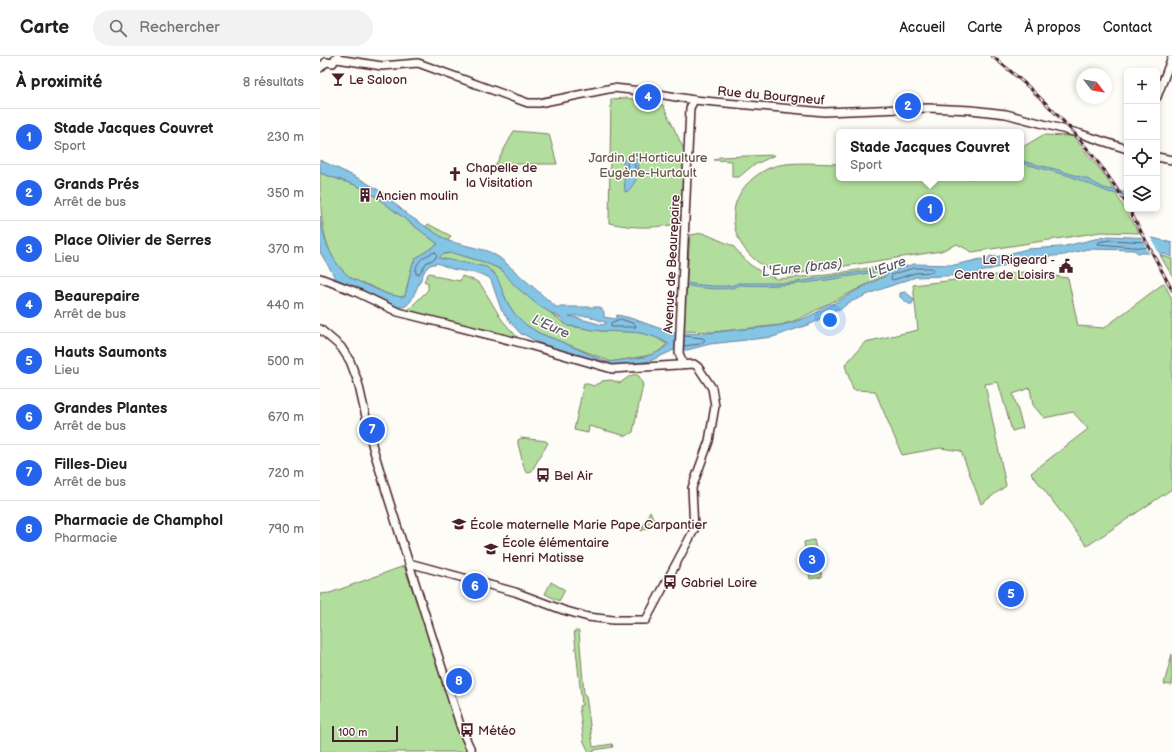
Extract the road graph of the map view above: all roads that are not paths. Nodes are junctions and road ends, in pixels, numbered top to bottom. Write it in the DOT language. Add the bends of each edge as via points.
graph roads {
  1 [pos="337,57"];
  2 [pos="1172,57"];
  3 [pos="324,58"];
  4 [pos="320,68"];
  5 [pos="1160,89"];
  6 [pos="694,100"];
  7 [pos="1124,148"];
  8 [pos="1160,158"];
  9 [pos="1172,160"];
  10 [pos="320,278"];
  11 [pos="320,329"];
  12 [pos="679,360"];
  13 [pos="409,563"];
  14 [pos="472,752"];
  1 -- 3 [label="main road" via="333,63"];
  1 -- 6 [label="main road, Rue du Bourgneuf" via="382,66 418,64 528,103 613,88"];
  2 -- 5 [label="main road"];
  3 -- 4 [label="main road"];
  6 -- 7 [label="main road, Rue du Bourgneuf" via="824,112 928,108 994,112 1082,134"];
  6 -- 12 [label="main road, Avenue de Beaurepaire" via="690,108"];
  8 -- 9 [label="main road"];
  10 -- 12 [label="main road" via="398,312 612,369 666,365"];
  11 -- 13 [label="main road" via="341,347 350,360 358,382 373,448"];
  12 -- 13 [label="main road" via="698,367 712,388 714,400 709,441 692,488 694,530 646,620 588,617 516,592"];
  13 -- 14 [label="main road" via="461,728"];
}
